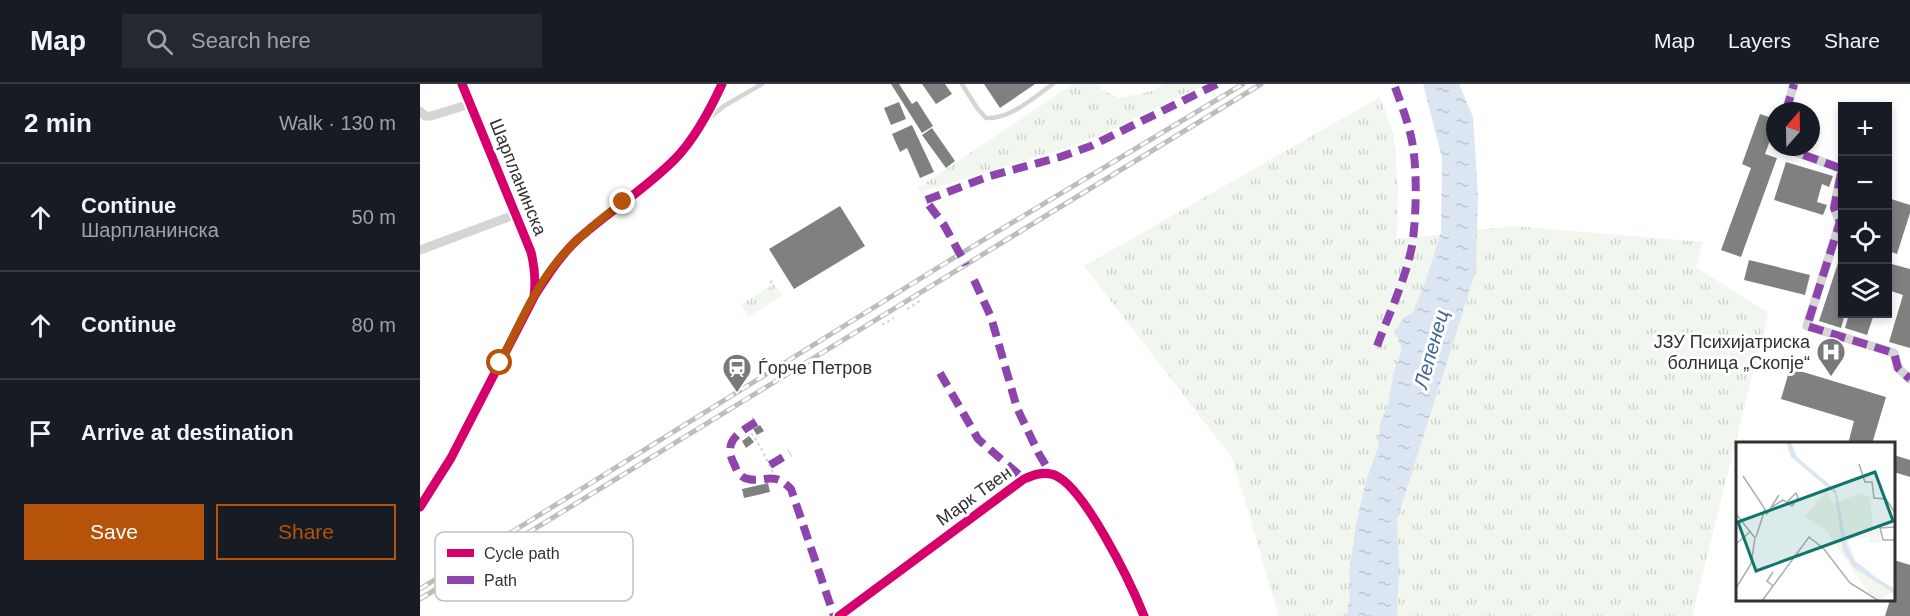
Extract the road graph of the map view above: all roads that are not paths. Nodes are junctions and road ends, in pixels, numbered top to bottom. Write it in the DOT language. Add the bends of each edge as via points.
graph roads {
  1 [pos="462,84"];
  2 [pos="722,84"];
  3 [pos="762,84"];
  4 [pos="962,84"];
  5 [pos="1053,84"];
  6 [pos="1794,84"];
  7 [pos="1789,102"];
  8 [pos="470,104"];
  9 [pos="420,111"];
  10 [pos="700,126"];
  11 [pos="1807,156"];
  12 [pos="514,215"];
  13 [pos="420,250"];
  14 [pos="534,297"];
  15 [pos="1910,378"];
  16 [pos="420,507"];
  17 [pos="839,616"];
  18 [pos="1144,616"];
  1 -- 8 [label="street, Шарпланинска"];
  2 -- 10 [label="street"];
  3 -- 10 [label="lane" via="724,105"];
  4 -- 5 [label="lane" via="986,118 998,118"];
  6 -- 7 [label="street"];
  8 -- 9 [label="street" via="431,116"];
  8 -- 12 [label="street, Шарпланинска"];
  10 -- 14 [label="street" via="676,158 568,250"];
  11 -- 15 [label="street" via="1842,169 1834,208 1840,222 1807,326 1894,353 1898,368"];
  12 -- 13 [label="street"];
  12 -- 14 [label="street, Шарпланинска" via="534,263"];
  14 -- 16 [label="street, Шарпланинска" via="451,458"];
  17 -- 18 [label="street, Марк Твен" via="1036,473 1063,479 1075,492 1111,547"];
}
